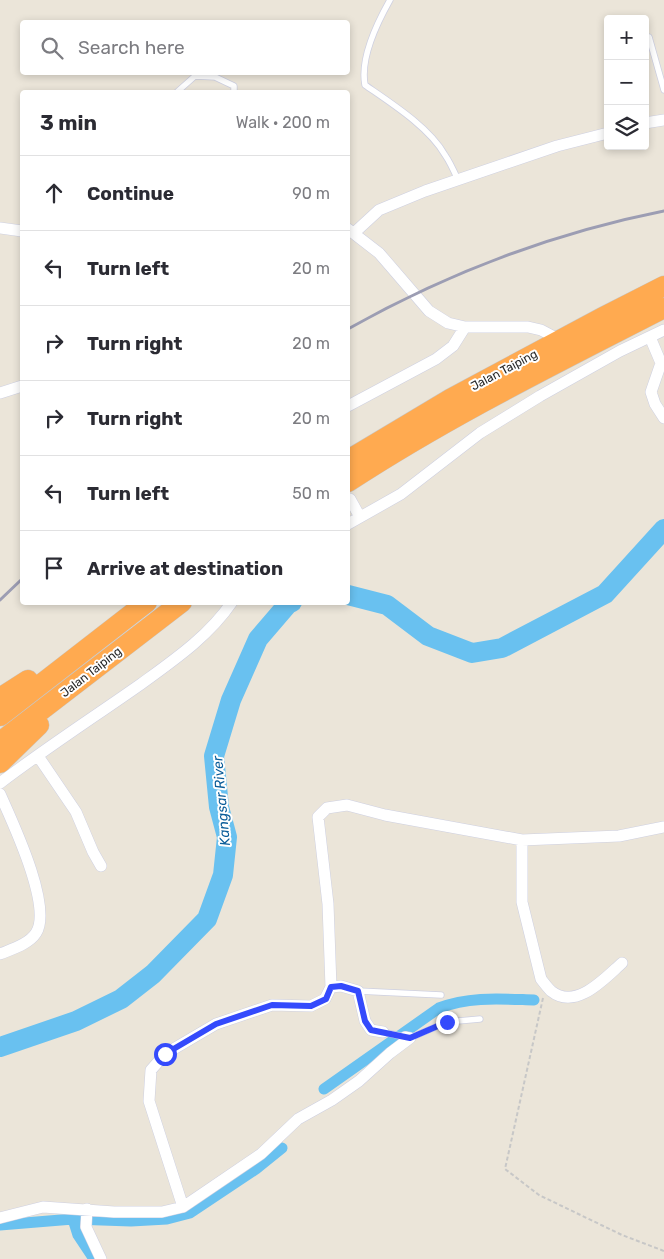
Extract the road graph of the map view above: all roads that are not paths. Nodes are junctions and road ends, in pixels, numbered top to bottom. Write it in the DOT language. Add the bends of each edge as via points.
graph roads {
  1 [pos="390,0"];
  2 [pos="649,37"];
  3 [pos="179,90"];
  4 [pos="234,90"];
  5 [pos="664,90"];
  6 [pos="664,120"];
  7 [pos="649,122"];
  8 [pos="604,134"];
  9 [pos="458,180"];
  10 [pos="0,228"];
  11 [pos="20,231"];
  12 [pos="351,231"];
  13 [pos="664,286"];
  14 [pos="664,308"];
  15 [pos="465,327"];
  16 [pos="664,330"];
  17 [pos="650,337"];
  18 [pos="560,340"];
  19 [pos="20,387"];
  20 [pos="0,393"];
  21 [pos="350,405"];
  22 [pos="664,418"];
  23 [pos="350,459"];
  24 [pos="350,489"];
  25 [pos="350,492"];
  26 [pos="360,517"];
  27 [pos="350,523"];
  28 [pos="143,605"];
  29 [pos="178,605"];
  30 [pos="230,605"];
  31 [pos="82,653"];
  32 [pos="68,691"];
  33 [pos="0,698"];
  34 [pos="0,716"];
  35 [pos="0,742"];
  36 [pos="38,756"];
  37 [pos="0,762"];
  38 [pos="0,783"];
  39 [pos="0,794"];
  40 [pos="664,827"];
  41 [pos="522,840"];
  42 [pos="102,866"];
  43 [pos="0,954"];
  44 [pos="622,963"];
  45 [pos="331,987"];
  46 [pos="358,991"];
  47 [pos="441,995"];
  48 [pos="480,1019"];
  49 [pos="383,1032"];
  50 [pos="408,1038"];
  51 [pos="183,1207"];
  52 [pos="87,1211"];
  53 [pos="0,1218"];
  54 [pos="101,1259"];
  1 -- 9 [label="lane" via="370,47 363,75 365,85 434,139"];
  2 -- 5 [label="lane"];
  3 -- 4 [label="lane" via="195,76 215,77 234,86"];
  6 -- 7 [label="street"];
  8 -- 9 [label="street" via="557,146"];
  9 -- 12 [label="street" via="379,210"];
  10 -- 11 [label="street"];
  12 -- 15 [label="street" via="379,253 429,311 448,323"];
  13 -- 18 [label="highway, Jalan Taiping"];
  14 -- 24 [label="highway, Jalan Taiping" via="397,450"];
  15 -- 18 [label="street" via="528,327"];
  15 -- 21 [label="street" via="453,346 436,359"];
  16 -- 17 [label="street"];
  17 -- 22 [label="street" via="661,363 651,392"];
  17 -- 26 [label="street" via="532,400 480,433 401,494"];
  18 -- 23 [label="highway, Jalan Taiping"];
  19 -- 20 [label="street"];
  25 -- 26 [label="street"];
  26 -- 27 [label="street"];
  28 -- 31 [label="highway, Jalan Taiping"];
  29 -- 32 [label="highway, Jalan Taiping"];
  30 -- 36 [label="street" via="205,635"];
  31 -- 33 [label="highway" via="49,668"];
  31 -- 34 [label="highway, Jalan Taiping"];
  32 -- 35 [label="highway, Jalan Taiping"];
  32 -- 37 [label="highway" via="40,724"];
  36 -- 38 [label="street"];
  36 -- 42 [label="street" via="79,816"];
  39 -- 43 [label="street" via="31,871 41,917 34,935"];
  40 -- 41 [label="street" via="619,836"];
  41 -- 44 [label="street" via="522,902 541,979 552,992 578,996 594,988"];
  41 -- 45 [label="street" via="346,805 327,808 318,817 328,904"];
  45 -- 46 [label="street"];
  45 -- 51 [label="street" via="326,999 311,1006 272,1005 216,1024 165,1054 152,1070 149,1101"];
  46 -- 47 [label="lane"];
  46 -- 49 [label="street" via="365,1021 371,1030"];
  48 -- 50 [label="lane" via="447,1022"];
  49 -- 50 [label="lane"];
  50 -- 51 [label="street" via="359,1081 298,1119 261,1154"];
  51 -- 52 [label="street" via="162,1212"];
  52 -- 53 [label="street" via="43,1207"];
  52 -- 54 [label="street" via="86,1227"];
}
